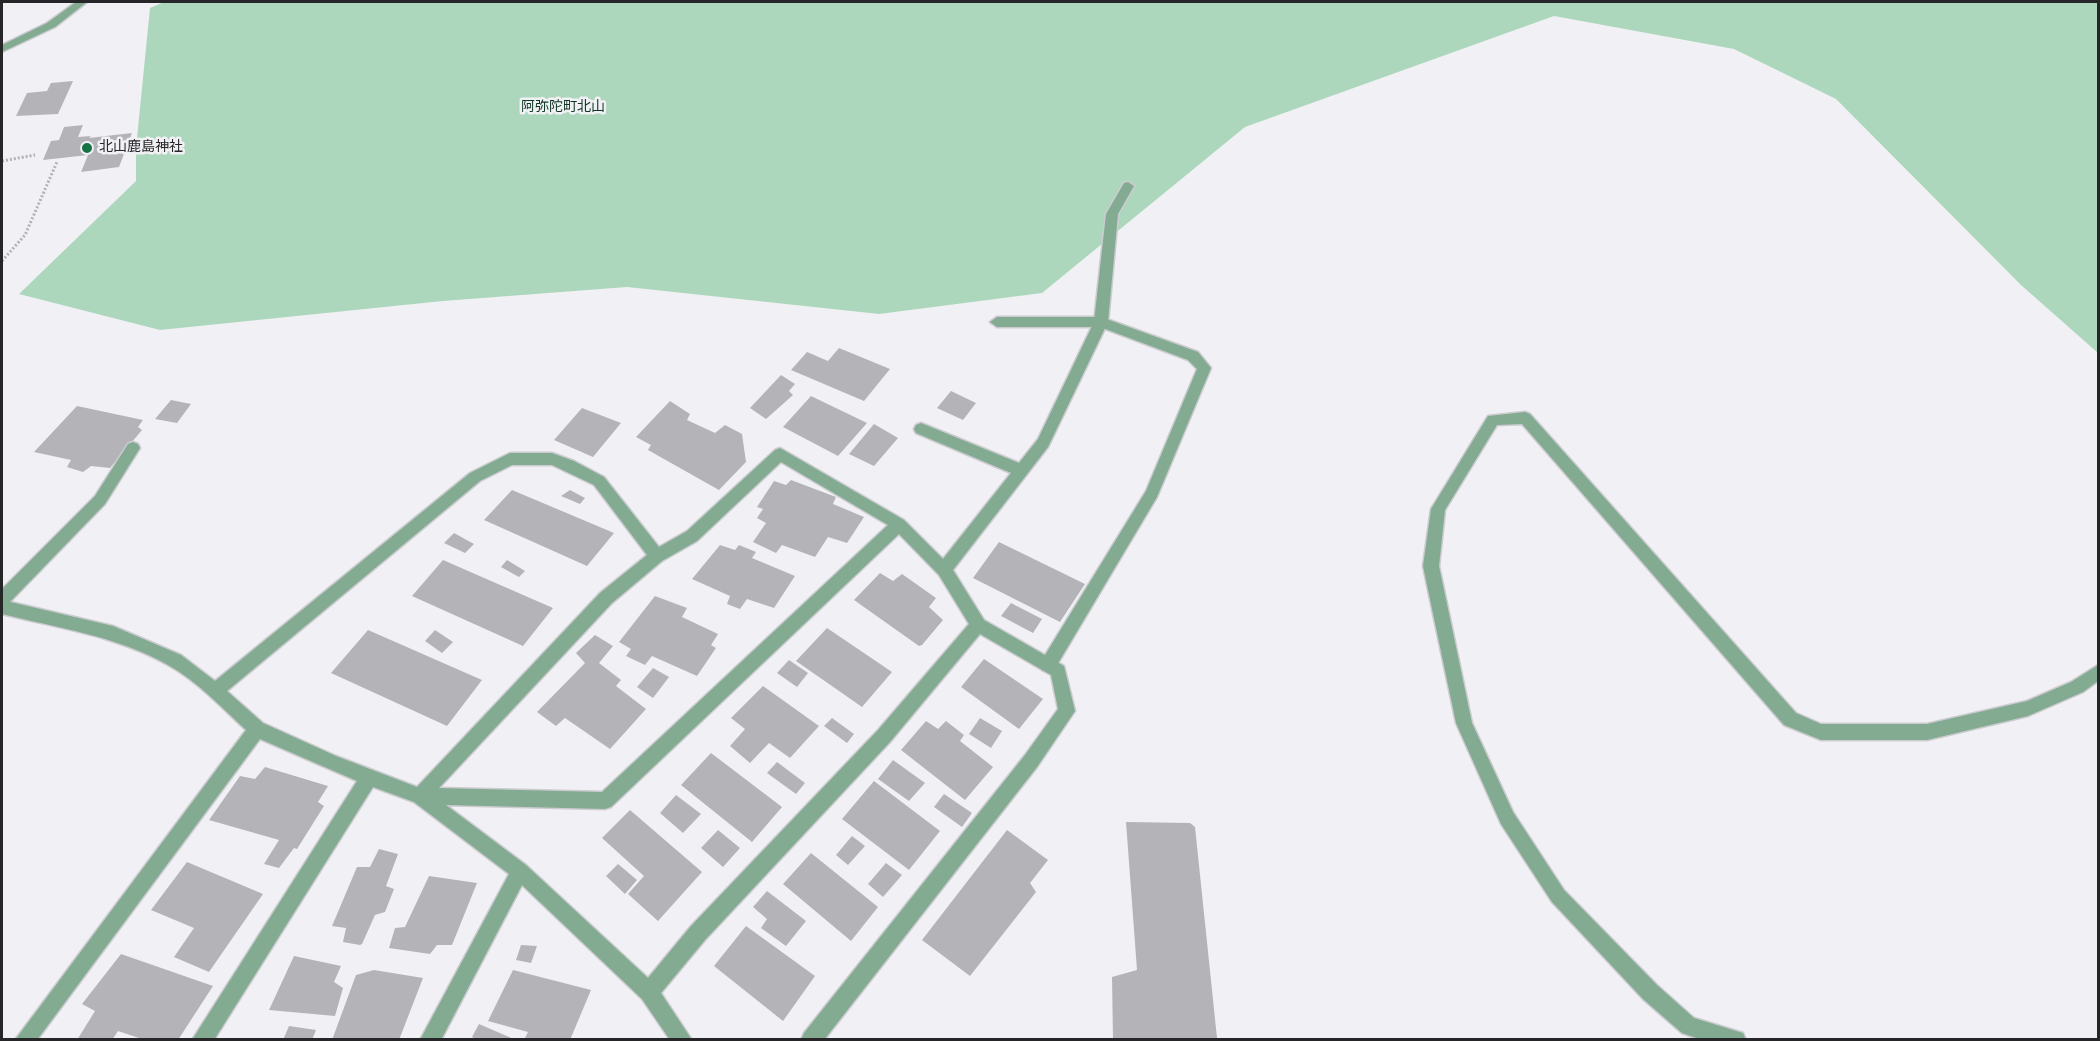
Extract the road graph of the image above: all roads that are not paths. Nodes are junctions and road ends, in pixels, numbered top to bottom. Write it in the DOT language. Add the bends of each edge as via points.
graph roads {
  1 [pos="82,2"];
  2 [pos="2,49"];
  3 [pos="1128,186"];
  4 [pos="997,322"];
  5 [pos="1101,322"];
  6 [pos="921,429"];
  7 [pos="133,448"];
  8 [pos="1022,471"];
  9 [pos="899,524"];
  10 [pos="657,556"];
  11 [pos="944,570"];
  12 [pos="2,599"];
  13 [pos="2,607"];
  14 [pos="978,625"];
  15 [pos="1048,665"];
  16 [pos="2098,672"];
  17 [pos="215,691"];
  18 [pos="257,729"];
  19 [pos="369,777"];
  20 [pos="420,796"];
  21 [pos="519,871"];
  22 [pos="649,992"];
  23 [pos="26,1040"];
  24 [pos="202,1040"];
  25 [pos="430,1040"];
  26 [pos="682,1040"];
  27 [pos="811,1040"];
  28 [pos="1736,1040"];
  1 -- 2 [label="street" via="51,25"];
  3 -- 5 [label="street" via="1112,214"];
  4 -- 5 [label="street"];
  5 -- 8 [label="street" via="1043,443"];
  5 -- 15 [label="street" via="1193,356 1204,368 1152,493"];
  6 -- 8 [label="street"];
  7 -- 12 [label="street" via="100,500"];
  8 -- 11 [label="street"];
  9 -- 10 [label="street" via="780,454 692,536"];
  9 -- 11 [label="street"];
  9 -- 20 [label="street" via="605,801"];
  10 -- 17 [label="street" via="599,481 552,459 510,459 475,477"];
  10 -- 20 [label="street" via="606,598"];
  11 -- 14 [label="street"];
  13 -- 17 [label="street" via="107,631 175,660"];
  14 -- 15 [label="street"];
  14 -- 22 [label="street" via="884,736 698,933"];
  15 -- 27 [label="street" via="1058,671 1067,711"];
  16 -- 28 [label="street" via="2078,687 2028,708 1927,732 1821,732 1790,719 1525,418 1493,420 1438,509 1431,566 1464,723 1507,818 1558,896 1650,992 1689,1026"];
  17 -- 18 [label="street"];
  18 -- 19 [label="street"];
  18 -- 23 [label="street"];
  19 -- 20 [label="street"];
  19 -- 24 [label="street"];
  20 -- 21 [label="street"];
  21 -- 22 [label="street"];
  21 -- 25 [label="street"];
  22 -- 26 [label="street"];
}
